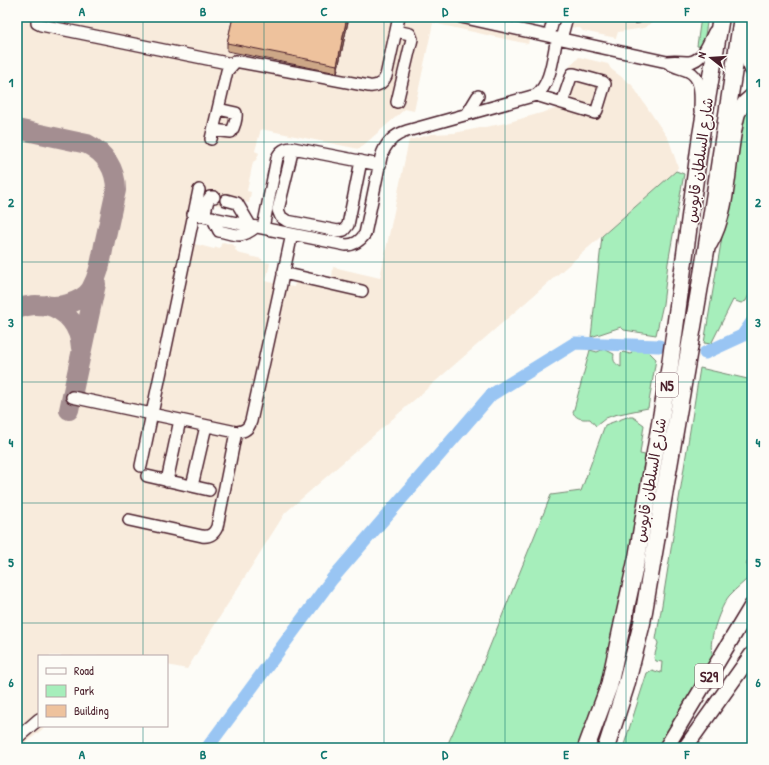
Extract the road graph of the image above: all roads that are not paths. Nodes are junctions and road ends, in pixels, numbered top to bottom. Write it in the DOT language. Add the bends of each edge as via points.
graph roads {
  1 [pos="37,17"];
  2 [pos="399,17"];
  3 [pos="461,17"];
  4 [pos="554,17"];
  5 [pos="567,17"];
  6 [pos="627,17"];
  7 [pos="636,17"];
  8 [pos="742,17"];
  9 [pos="751,17"];
  10 [pos="720,19"];
  11 [pos="396,30"];
  12 [pos="556,38"];
  13 [pos="235,60"];
  14 [pos="667,62"];
  15 [pos="388,67"];
  16 [pos="752,69"];
  17 [pos="405,70"];
  18 [pos="536,95"];
  19 [pos="478,96"];
  20 [pos="752,96"];
  21 [pos="397,102"];
  22 [pos="562,103"];
  23 [pos="218,109"];
  24 [pos="467,114"];
  25 [pos="701,135"];
  26 [pos="293,148"];
  27 [pos="362,161"];
  28 [pos="380,165"];
  29 [pos="199,190"];
  30 [pos="214,197"];
  31 [pos="226,200"];
  32 [pos="203,216"];
  33 [pos="256,227"];
  34 [pos="323,228"];
  35 [pos="292,234"];
  36 [pos="320,240"];
  37 [pos="706,251"];
  38 [pos="283,273"];
  39 [pos="362,291"];
  40 [pos="72,397"];
  41 [pos="151,414"];
  42 [pos="180,420"];
  43 [pos="206,426"];
  44 [pos="236,432"];
  45 [pos="141,466"];
  46 [pos="147,476"];
  47 [pos="167,481"];
  48 [pos="192,486"];
  49 [pos="209,490"];
  50 [pos="129,520"];
  51 [pos="752,605"];
  52 [pos="752,654"];
  53 [pos="38,720"];
  54 [pos="17,738"];
  55 [pos="586,748"];
  56 [pos="606,748"];
  57 [pos="666,748"];
  58 [pos="685,748"];
  1 -- 13 [label="lane" via="37,23 41,25"];
  2 -- 11 [label="lane"];
  3 -- 12 [label="lane"];
  4 -- 12 [label="lane"];
  5 -- 12 [label="lane"];
  6 -- 7 [label="lane"];
  8 -- 37 [label="highway, شارع السلطان قابوس / N5"];
  9 -- 16 [label="main road" via="746,48"];
  10 -- 14 [label="lane" via="705,50 698,58 690,62"];
  10 -- 25 [label="highway, شارع السلطان قابوس / N5"];
  11 -- 15 [label="lane"];
  11 -- 17 [label="lane" via="412,37"];
  12 -- 14 [label="lane"];
  12 -- 18 [label="lane" via="547,82"];
  13 -- 15 [label="lane" via="373,86 383,82"];
  13 -- 23 [label="lane" via="227,70"];
  14 -- 25 [label="lane" via="690,72 698,82"];
  15 -- 17 [label="lane"];
  17 -- 21 [label="lane"];
  18 -- 22 [label="lane"];
  18 -- 24 [label="lane" via="519,94"];
  19 -- 24 [label="lane"];
  20 -- 37 [label="main road" via="738,113 722,213 716,233"];
  23 -- 23 [label="lane" via="212,134 231,132 236,113"];
  24 -- 28 [label="lane" via="395,136 383,151"];
  25 -- 55 [label="highway, شارع السلطان قابوس / N5" via="670,364 637,557 609,686"];
  26 -- 27 [label="lane"];
  26 -- 33 [label="lane" via="281,151 277,158"];
  26 -- 34 [label="lane" via="279,214 287,221"];
  27 -- 28 [label="lane"];
  27 -- 34 [label="lane" via="346,228 341,231"];
  28 -- 36 [label="lane" via="362,238 355,244 346,245"];
  29 -- 32 [label="lane"];
  30 -- 32 [label="lane" via="208,200"];
  31 -- 33 [label="lane" via="237,203"];
  32 -- 33 [label="lane"];
  32 -- 41 [label="lane"];
  33 -- 35 [label="lane"];
  34 -- 36 [label="lane"];
  35 -- 36 [label="lane"];
  35 -- 38 [label="lane"];
  37 -- 56 [label="highway, شارع السلطان قابوس / N5" via="642,623 626,686"];
  38 -- 39 [label="lane"];
  38 -- 44 [label="lane" via="250,424 244,430"];
  40 -- 41 [label="lane"];
  41 -- 42 [label="lane"];
  41 -- 45 [label="lane"];
  42 -- 43 [label="lane"];
  42 -- 47 [label="lane"];
  43 -- 44 [label="lane"];
  43 -- 48 [label="lane"];
  44 -- 50 [label="lane" via="217,527 213,533 202,536"];
  46 -- 47 [label="lane"];
  47 -- 48 [label="lane"];
  48 -- 49 [label="lane"];
  51 -- 57 [label="main road, S29"];
  52 -- 58 [label="main road, S29"];
  53 -- 54 [label="lane"];
}
